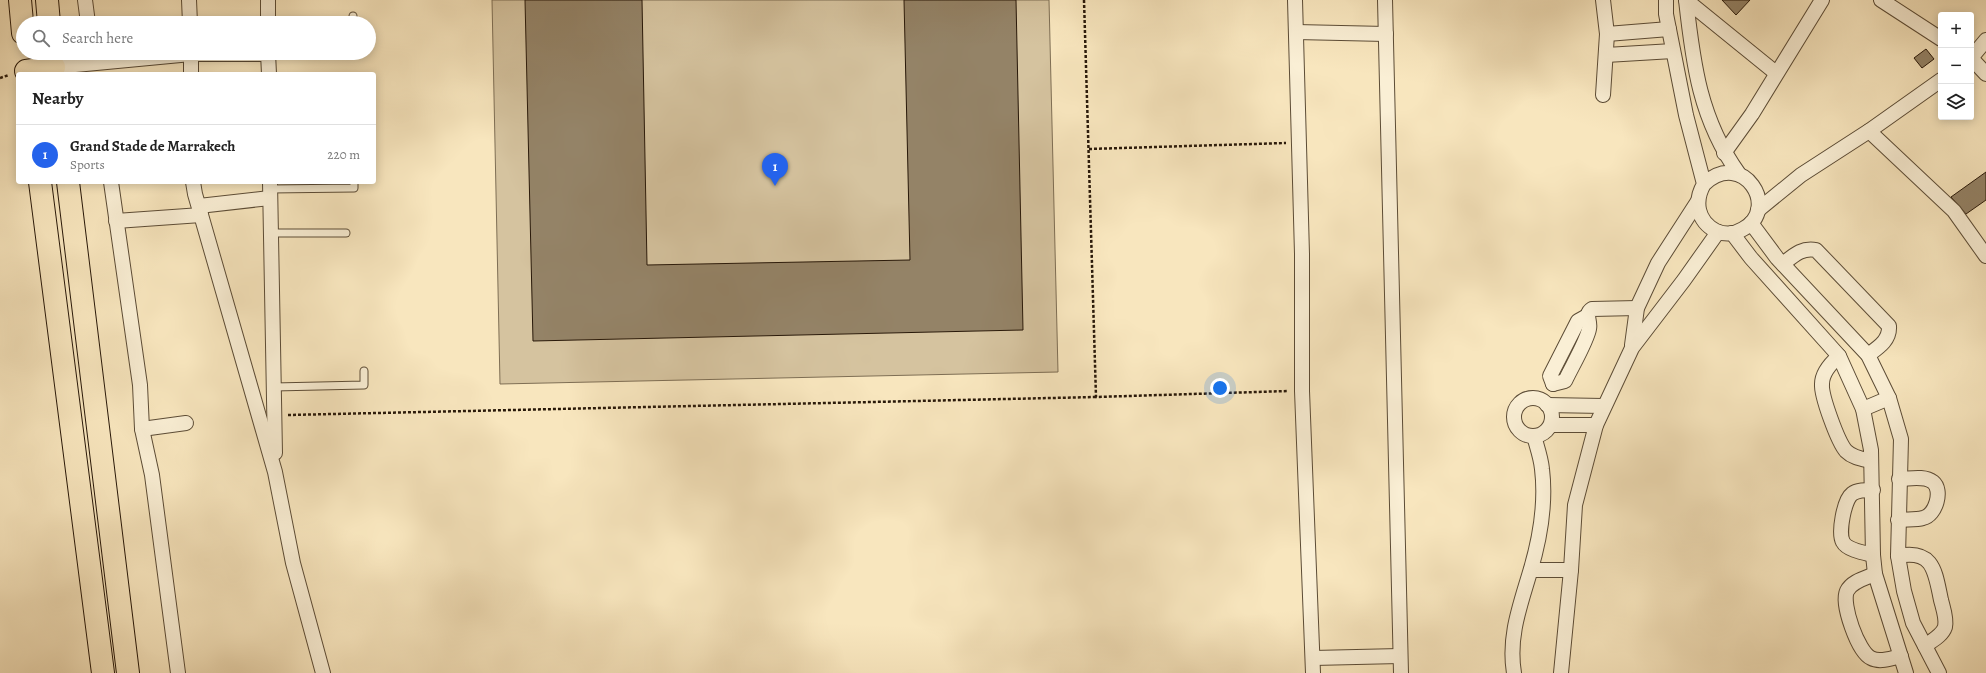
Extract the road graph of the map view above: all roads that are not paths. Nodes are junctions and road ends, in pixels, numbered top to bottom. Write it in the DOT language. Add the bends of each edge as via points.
graph roads {
  1 [pos="20,0"];
  2 [pos="47,0"];
  3 [pos="85,0"];
  4 [pos="189,0"];
  5 [pos="268,0"];
  6 [pos="1295,0"];
  7 [pos="1385,0"];
  8 [pos="1603,0"];
  9 [pos="1666,0"];
  10 [pos="1686,0"];
  11 [pos="1822,0"];
  12 [pos="1882,0"];
  13 [pos="21,16"];
  14 [pos="49,16"];
  15 [pos="87,16"];
  16 [pos="190,16"];
  17 [pos="268,16"];
  18 [pos="1296,32"];
  19 [pos="1386,34"];
  20 [pos="1607,34"];
  21 [pos="1938,37"];
  22 [pos="1671,40"];
  23 [pos="1691,40"];
  24 [pos="1986,40"];
  25 [pos="1974,54"];
  26 [pos="1606,55"];
  27 [pos="132,60"];
  28 [pos="191,60"];
  29 [pos="268,60"];
  30 [pos="1974,61"];
  31 [pos="93,64"];
  32 [pos="54,65"];
  33 [pos="26,66"];
  34 [pos="191,72"];
  35 [pos="269,72"];
  36 [pos="1776,73"];
  37 [pos="1986,74"];
  38 [pos="1938,82"];
  39 [pos="1603,95"];
  40 [pos="1869,131"];
  41 [pos="1724,153"];
  42 [pos="1739,174"];
  43 [pos="40,184"];
  44 [pos="68,184"];
  45 [pos="111,184"];
  46 [pos="194,184"];
  47 [pos="354,184"];
  48 [pos="1704,184"];
  49 [pos="270,190"];
  50 [pos="1698,201"];
  51 [pos="200,210"];
  52 [pos="1758,210"];
  53 [pos="116,221"];
  54 [pos="1751,223"];
  55 [pos="1725,232"];
  56 [pos="272,233"];
  57 [pos="346,233"];
  58 [pos="1986,256"];
  59 [pos="1783,264"];
  60 [pos="1637,308"];
  61 [pos="1632,348"];
  62 [pos="1868,355"];
  63 [pos="1839,356"];
  64 [pos="364,371"];
  65 [pos="274,387"];
  66 [pos="1889,398"];
  67 [pos="1545,403"];
  68 [pos="1604,406"];
  69 [pos="1863,408"];
  70 [pos="186,423"];
  71 [pos="1551,425"];
  72 [pos="1596,425"];
  73 [pos="142,429"];
  74 [pos="1534,436"];
  75 [pos="1871,461"];
  76 [pos="275,472"];
  77 [pos="1899,479"];
  78 [pos="1873,490"];
  79 [pos="1898,520"];
  80 [pos="1873,555"];
  81 [pos="1898,556"];
  82 [pos="1531,570"];
  83 [pos="1571,570"];
  84 [pos="1875,574"];
  85 [pos="1925,646"];
  86 [pos="1400,656"];
  87 [pos="1900,656"];
  88 [pos="1313,658"];
  89 [pos="103,673"];
  90 [pos="128,673"];
  91 [pos="178,673"];
  92 [pos="323,673"];
  93 [pos="1313,673"];
  94 [pos="1401,673"];
  95 [pos="1514,673"];
  96 [pos="1561,673"];
  97 [pos="1906,673"];
  98 [pos="1939,673"];
  1 -- 13 [label="highway"];
  2 -- 14 [label="highway"];
  3 -- 15 [label="street"];
  4 -- 16 [label="street"];
  5 -- 17 [label="street"];
  6 -- 18 [label="street"];
  7 -- 19 [label="street"];
  8 -- 20 [label="street"];
  9 -- 22 [label="street"];
  10 -- 23 [label="street"];
  10 -- 36 [label="street"];
  11 -- 36 [label="street"];
  12 -- 21 [label="street"];
  18 -- 19 [label="street"];
  18 -- 88 [label="street" via="1302,254 1302,391"];
  19 -- 86 [label="street"];
  20 -- 22 [label="street"];
  20 -- 26 [label="street"];
  22 -- 23 [label="street"];
  22 -- 26 [label="street"];
  22 -- 48 [label="street" via="1686,115"];
  23 -- 41 [label="street" via="1695,71 1708,117"];
  24 -- 25 [label="street"];
  26 -- 39 [label="street"];
  27 -- 31 [label="street"];
  28 -- 34 [label="street"];
  29 -- 35 [label="street"];
  30 -- 37 [label="street"];
  31 -- 32 [label="street"];
  32 -- 33 [label="highway"];
  36 -- 41 [label="street" via="1752,114"];
  38 -- 40 [label="street"];
  40 -- 52 [label="street" via="1801,175"];
  40 -- 58 [label="street" via="1954,211"];
  41 -- 42 [label="street"];
  42 -- 48 [label="street" via="1720,173"];
  42 -- 52 [label="street" via="1753,185 1758,197"];
  43 -- 89 [label="highway"];
  44 -- 90 [label="highway"];
  45 -- 53 [label="street"];
  46 -- 51 [label="street"];
  47 -- 49 [label="lane" via="354,188"];
  48 -- 50 [label="street"];
  49 -- 51 [label="street"];
  49 -- 56 [label="street"];
  50 -- 55 [label="street" via="1703,220 1710,227"];
  50 -- 60 [label="street" via="1658,263"];
  51 -- 53 [label="street"];
  51 -- 76 [label="street"];
  52 -- 54 [label="street"];
  53 -- 73 [label="street" via="140,384"];
  54 -- 55 [label="street" via="1739,231"];
  54 -- 59 [label="street"];
  55 -- 61 [label="street"];
  55 -- 63 [label="street"];
  56 -- 57 [label="lane"];
  56 -- 65 [label="street"];
  59 -- 62 [label="street"];
  59 -- 62 [label="street" via="1800,251 1816,250 1889,326 1885,342"];
  60 -- 61 [label="street"];
  60 -- 67 [label="street" via="1589,311 1589,329 1565,381 1553,384"];
  61 -- 68 [label="street"];
  62 -- 66 [label="street"];
  63 -- 69 [label="street"];
  63 -- 75 [label="street" via="1825,372 1821,383 1823,397 1839,440 1846,450 1855,458"];
  64 -- 65 [label="lane" via="364,385"];
  65 -- 76 [label="street"];
  66 -- 69 [label="street"];
  66 -- 77 [label="street" via="1901,439"];
  67 -- 68 [label="street"];
  67 -- 71 [label="street" via="1552,414"];
  67 -- 74 [label="street" via="1533,398 1523,401 1514,415 1519,431"];
  68 -- 72 [label="street"];
  69 -- 75 [label="street"];
  70 -- 73 [label="street"];
  71 -- 72 [label="street"];
  71 -- 74 [label="street" via="1544,433"];
  72 -- 83 [label="street" via="1575,506"];
  73 -- 91 [label="street" via="152,475"];
  74 -- 82 [label="street" via="1542,467 1543,502"];
  75 -- 78 [label="street"];
  76 -- 92 [label="street" via="293,563"];
  77 -- 79 [label="street"];
  77 -- 79 [label="street" via="1924,478 1933,482 1936,499 1931,515"];
  78 -- 80 [label="street"];
  78 -- 80 [label="street" via="1852,494 1848,498 1843,511 1841,534 1843,542 1849,547"];
  79 -- 81 [label="street"];
  80 -- 84 [label="street"];
  81 -- 85 [label="street" via="1913,623"];
  81 -- 85 [label="street" via="1912,553 1924,557 1932,565 1946,619 1945,628 1940,635"];
  82 -- 83 [label="street"];
  82 -- 95 [label="street" via="1514,627"];
  83 -- 96 [label="street"];
  84 -- 87 [label="street"];
  84 -- 87 [label="street" via="1851,586 1846,592 1847,609 1856,639 1862,651 1870,658 1879,661"];
  85 -- 98 [label="street"];
  86 -- 88 [label="street"];
  86 -- 94 [label="street"];
  87 -- 97 [label="street"];
  88 -- 93 [label="street"];
}
